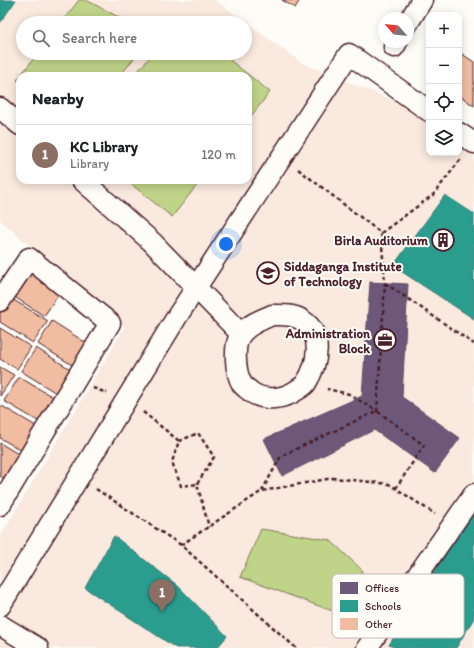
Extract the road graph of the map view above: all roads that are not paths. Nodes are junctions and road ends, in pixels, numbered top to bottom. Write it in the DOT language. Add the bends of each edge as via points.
graph roads {
  1 [pos="422,0"];
  2 [pos="414,13"];
  3 [pos="0,108"];
  4 [pos="426,109"];
  5 [pos="16,122"];
  6 [pos="462,134"];
  7 [pos="474,143"];
  8 [pos="87,184"];
  9 [pos="196,288"];
  10 [pos="0,301"];
  11 [pos="241,334"];
  12 [pos="474,494"];
  13 [pos="0,505"];
  14 [pos="418,574"];
  15 [pos="0,606"];
  16 [pos="0,625"];
  17 [pos="374,638"];
  18 [pos="38,648"];
  19 [pos="367,648"];
  1 -- 2 [label="street"];
  3 -- 5 [label="street"];
  4 -- 9 [label="street" via="349,54"];
  6 -- 7 [label="street"];
  8 -- 9 [label="street" via="152,242"];
  9 -- 11 [label="street"];
  9 -- 15 [label="street"];
  10 -- 13 [label="street" via="29,258 110,323"];
  11 -- 11 [label="street" via="236,350 237,368 242,384 253,393 269,399 288,396 306,384 316,360 316,342 313,331 302,320 290,315 272,315 256,322"];
  12 -- 14 [label="street"];
  16 -- 18 [label="street"];
  17 -- 19 [label="street"];
}
